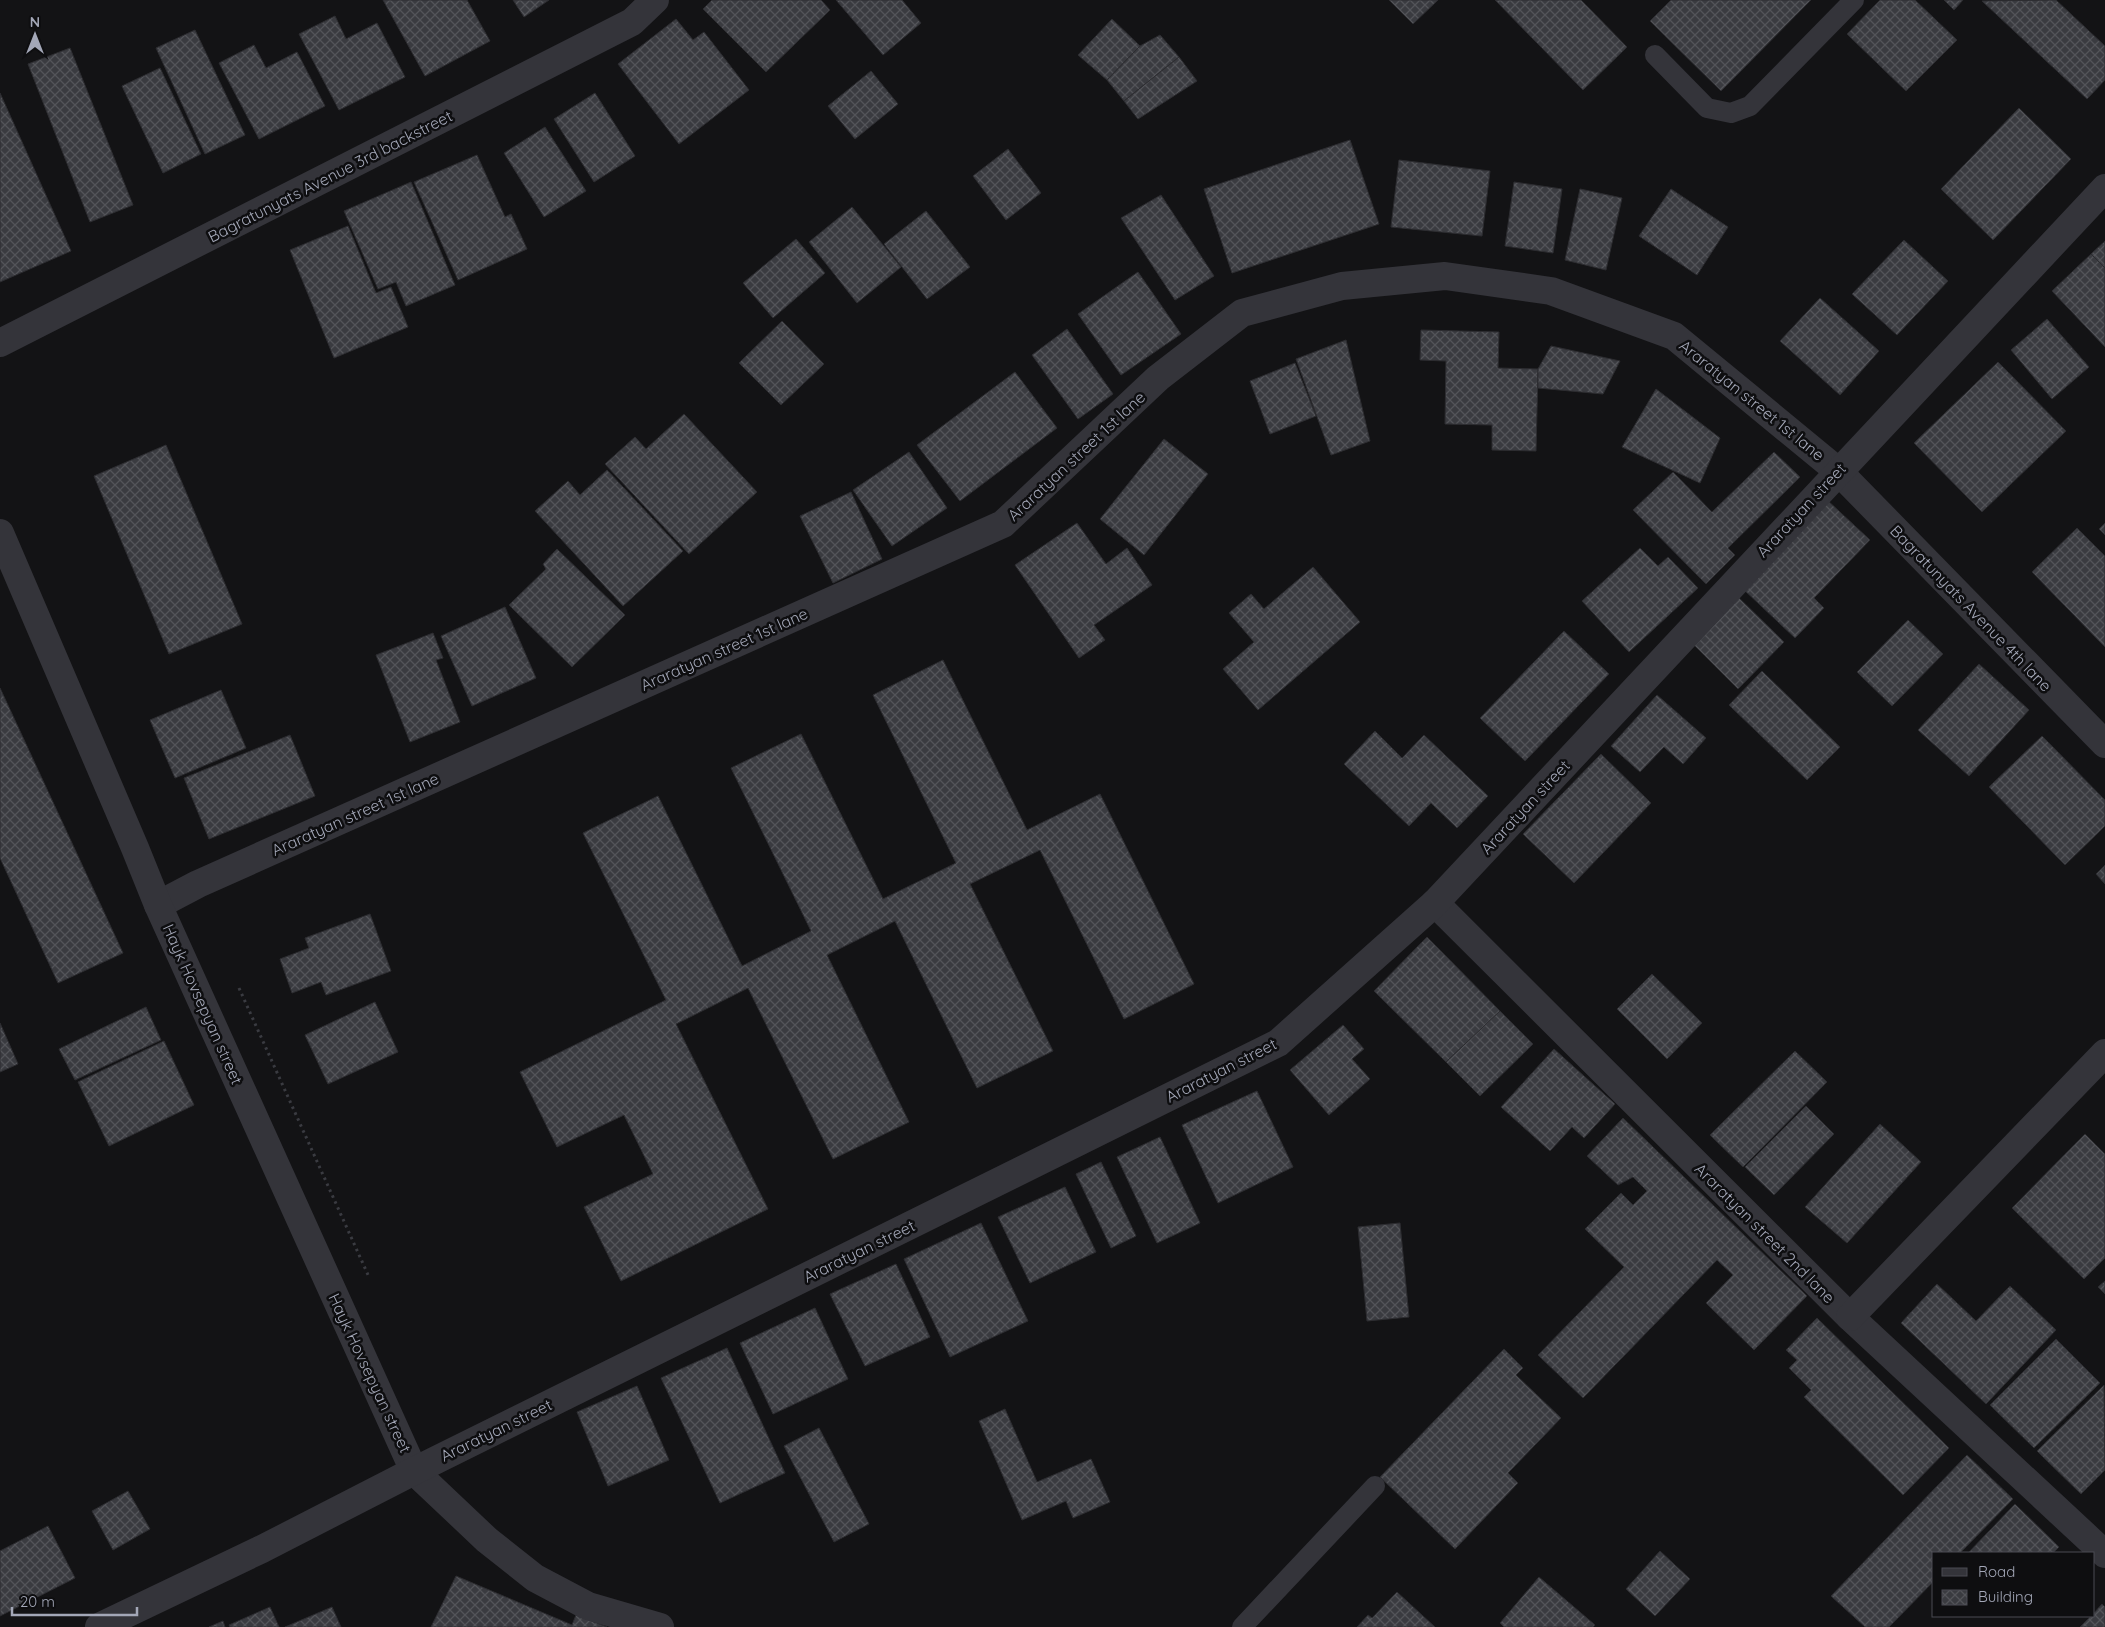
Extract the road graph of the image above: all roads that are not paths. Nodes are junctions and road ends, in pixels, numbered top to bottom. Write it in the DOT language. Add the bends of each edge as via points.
graph roads {
  1 [pos="655,0"];
  2 [pos="1854,0"];
  3 [pos="1655,55"];
  4 [pos="2105,188"];
  5 [pos="0,343"];
  6 [pos="1838,471"];
  7 [pos="0,533"];
  8 [pos="2105,744"];
  9 [pos="1435,904"];
  10 [pos="158,905"];
  11 [pos="2105,1053"];
  12 [pos="1850,1317"];
  13 [pos="414,1470"];
  14 [pos="1375,1486"];
  15 [pos="2105,1554"];
  16 [pos="99,1627"];
  17 [pos="660,1627"];
  18 [pos="1242,1627"];
  1 -- 5 [label="street, Bagratunyats Avenue 3rd backstreet" via="632,22"];
  2 -- 3 [label="lane" via="1750,106 1731,113 1707,108"];
  4 -- 6 [label="street, Araratyan street"];
  6 -- 8 [label="street, Bagratunyats Avenue 4th lane"];
  6 -- 9 [label="street, Araratyan street"];
  6 -- 10 [label="street, Araratyan street 1st lane" via="1674,336 1551,291 1445,276 1342,286 1242,313 1158,378 1003,524 207,880"];
  7 -- 10 [label="street, Hayk Hovsepyan street"];
  9 -- 12 [label="street, Araratyan street 2nd lane"];
  9 -- 13 [label="street, Araratyan street" via="1278,1043"];
  10 -- 13 [label="street, Hayk Hovsepyan street"];
  11 -- 12 [label="street"];
  12 -- 15 [label="street, Araratyan street 2nd lane"];
  13 -- 16 [label="street, Araratyan street" via="262,1549"];
  13 -- 17 [label="street, Hayk Hovsepyan street" via="488,1540 535,1578 588,1606"];
  14 -- 18 [label="lane"];
}
